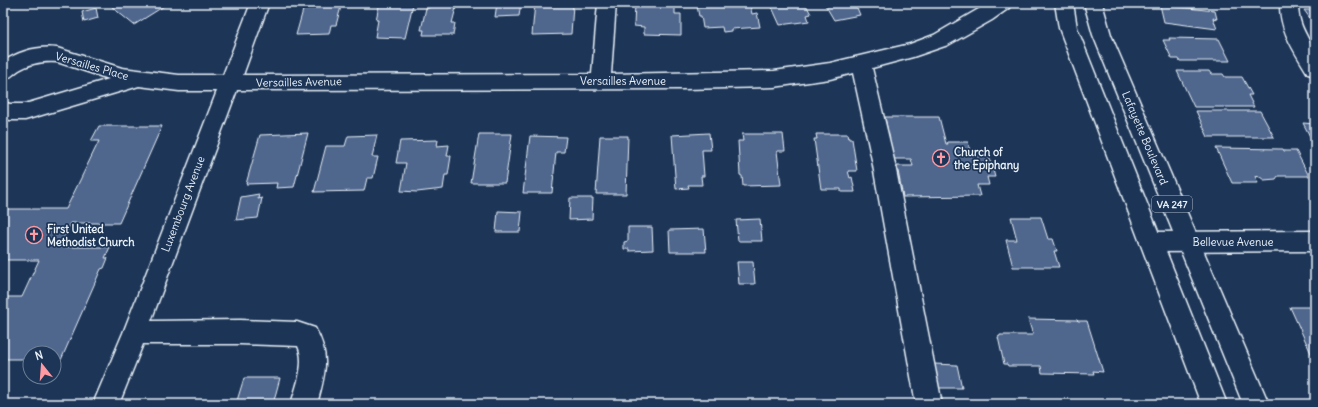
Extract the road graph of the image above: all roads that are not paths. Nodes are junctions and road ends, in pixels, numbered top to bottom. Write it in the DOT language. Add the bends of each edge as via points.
graph roads {
  1 [pos="260,3"];
  2 [pos="607,3"];
  3 [pos="1002,3"];
  4 [pos="1064,3"];
  5 [pos="1289,3"];
  6 [pos="1091,5"];
  7 [pos="862,64"];
  8 [pos="1315,69"];
  9 [pos="3,73"];
  10 [pos="137,79"];
  11 [pos="601,81"];
  12 [pos="229,83"];
  13 [pos="3,110"];
  14 [pos="1315,241"];
  15 [pos="1150,242"];
  16 [pos="1188,242"];
  17 [pos="135,333"];
  18 [pos="106,404"];
  19 [pos="304,404"];
  20 [pos="929,404"];
  21 [pos="1214,404"];
  22 [pos="1256,404"];
  1 -- 12 [label="street, Luxembourg Avenue"];
  2 -- 11 [label="street"];
  3 -- 7 [label="street, Versailles Avenue" via="941,40"];
  4 -- 15 [label="street, VA 247" via="1068,28"];
  5 -- 8 [label="street" via="1291,24"];
  6 -- 16 [label="street, Lafayette Boulevard / VA 247"];
  7 -- 11 [label="street, Versailles Avenue" via="774,78"];
  7 -- 20 [label="street" via="883,160"];
  9 -- 10 [label="street, Versailles Place" via="20,61 35,55 50,54"];
  10 -- 12 [label="street, Versailles Place" via="179,83"];
  10 -- 13 [label="street, Versailles Place" via="25,112"];
  11 -- 12 [label="street, Versailles Avenue"];
  12 -- 17 [label="street, Luxembourg Avenue"];
  14 -- 16 [label="street, Bellevue Avenue"];
  15 -- 16 [label="street, Bellevue Avenue"];
  15 -- 21 [label="street, VA 247"];
  16 -- 22 [label="street, Lafayette Boulevard / VA 247"];
  17 -- 18 [label="street, Luxembourg Avenue"];
  17 -- 19 [label="street" via="240,332 306,336 311,342 313,372"];
}
